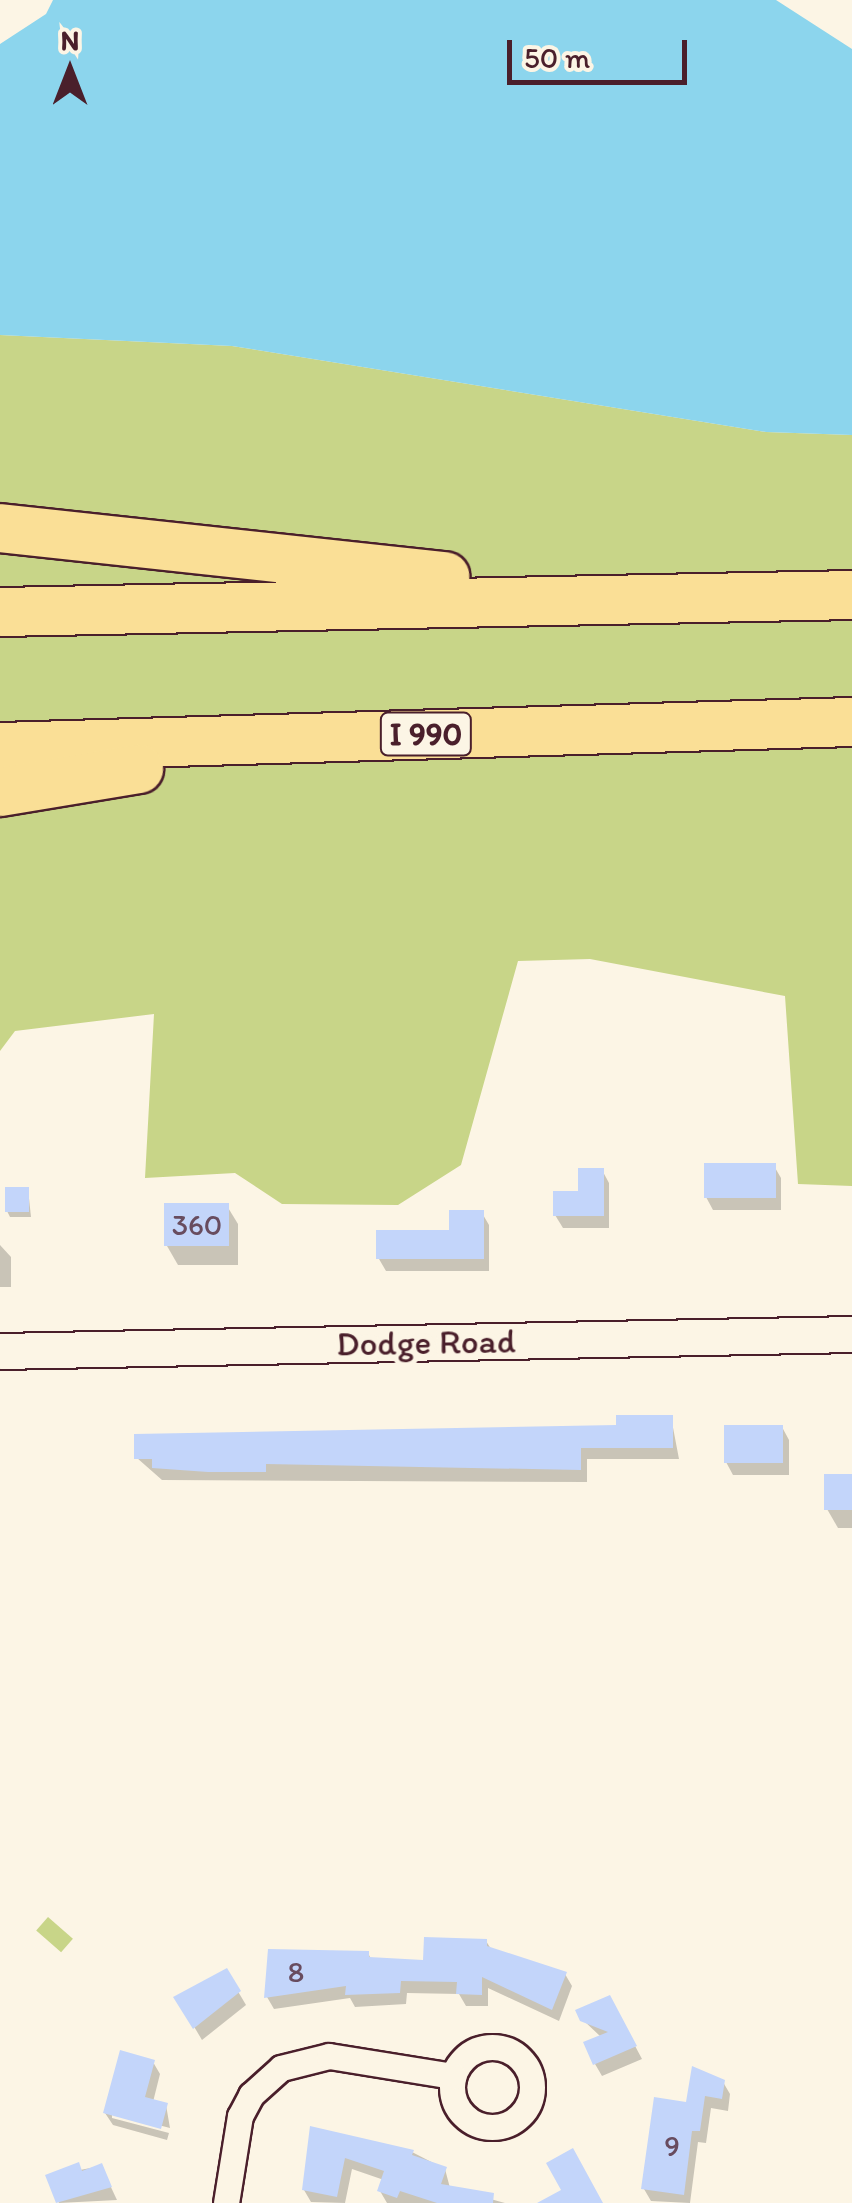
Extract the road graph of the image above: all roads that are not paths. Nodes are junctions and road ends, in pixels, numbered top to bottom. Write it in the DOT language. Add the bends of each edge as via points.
graph roads {
  1 [pos="0,528"];
  2 [pos="852,595"];
  3 [pos="633,597"];
  4 [pos="0,612"];
  5 [pos="852,722"];
  6 [pos="512,732"];
  7 [pos="0,747"];
  8 [pos="0,792"];
  9 [pos="852,1334"];
  10 [pos="0,1351"];
  11 [pos="453,2076"];
  12 [pos="226,2203"];
  1 -- 3 [label="highway"];
  2 -- 3 [label="highway"];
  3 -- 4 [label="highway"];
  5 -- 6 [label="highway, I 990"];
  6 -- 7 [label="highway, I 990"];
  6 -- 8 [label="highway" via="388,753 107,772"];
  9 -- 10 [label="street, Dodge Road"];
  11 -- 12 [label="street" via="330,2056 281,2068 240,2116"];
}
